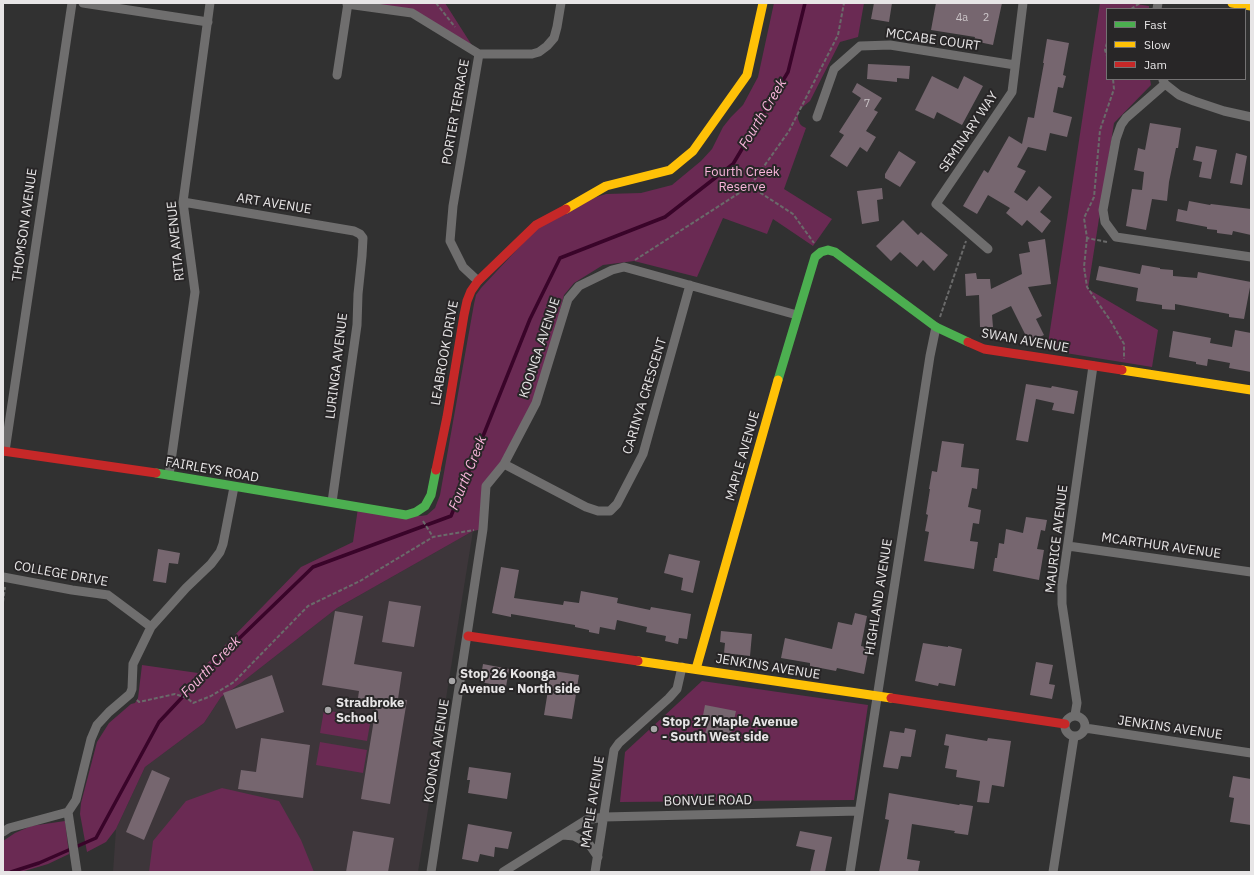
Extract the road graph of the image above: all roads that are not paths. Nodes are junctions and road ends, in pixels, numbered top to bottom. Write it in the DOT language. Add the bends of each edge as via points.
graph roads {
  1 [pos="72,3"];
  2 [pos="83,3"];
  3 [pos="210,3"];
  4 [pos="561,3"];
  5 [pos="763,3"];
  6 [pos="1023,3"];
  7 [pos="1232,3"];
  8 [pos="347,4"];
  9 [pos="1251,6"];
  10 [pos="208,22"];
  11 [pos="480,54"];
  12 [pos="1015,65"];
  13 [pos="336,75"];
  14 [pos="1164,82"];
  15 [pos="816,117"];
  16 [pos="1251,117"];
  17 [pos="183,202"];
  18 [pos="360,234"];
  19 [pos="988,249"];
  20 [pos="821,252"];
  21 [pos="1251,257"];
  22 [pos="478,281"];
  23 [pos="690,285"];
  24 [pos="797,315"];
  25 [pos="936,327"];
  26 [pos="1093,366"];
  27 [pos="1251,390"];
  28 [pos="4,451"];
  29 [pos="504,464"];
  30 [pos="169,475"];
  31 [pos="234,487"];
  32 [pos="332,502"];
  33 [pos="416,512"];
  34 [pos="1068,546"];
  35 [pos="1251,572"];
  36 [pos="5,577"];
  37 [pos="151,627"];
  38 [pos="468,636"];
  39 [pos="682,667"];
  40 [pos="696,669"];
  41 [pos="876,697"];
  42 [pos="1075,715"];
  43 [pos="1065,724"];
  44 [pos="1085,728"];
  45 [pos="1074,736"];
  46 [pos="1251,753"];
  47 [pos="859,811"];
  48 [pos="68,812"];
  49 [pos="604,817"];
  50 [pos="3,820"];
  51 [pos="6,830"];
  52 [pos="563,835"];
  53 [pos="598,858"];
  54 [pos="77,872"];
  55 [pos="431,872"];
  56 [pos="503,872"];
  57 [pos="595,872"];
  58 [pos="850,872"];
  59 [pos="1053,872"];
  1 -- 28 [label="street, THOMSON AVENUE"];
  2 -- 10 [label="street"];
  3 -- 10 [label="street, RITA AVENUE"];
  4 -- 11 [label="street, PORTER TERRACE" via="554,38 539,52"];
  5 -- 22 [label="street, LEABROOK DRIVE" via="747,75 693,151 670,170 606,186 536,225"];
  6 -- 12 [label="street, SEMINARY WAY"];
  7 -- 9 [label="street"];
  8 -- 11 [label="street" via="412,13"];
  8 -- 13 [label="street"];
  10 -- 17 [label="street, RITA AVENUE"];
  11 -- 22 [label="street, PORTER TERRACE" via="453,206 450,241 463,267"];
  12 -- 15 [label="street, MCCABE COURT" via="890,44 860,46 834,69"];
  12 -- 19 [label="street, SEMINARY WAY" via="1012,92 936,204"];
  14 -- 16 [label="street" via="1179,95 1224,111"];
  14 -- 21 [label="street" via="1121,125 1103,210 1105,222 1116,237"];
  17 -- 18 [label="street, ART AVENUE"];
  17 -- 30 [label="street, RITA AVENUE" via="195,292"];
  18 -- 32 [label="street, LURINGA AVENUE" via="363,238 357,326"];
  20 -- 24 [label="street, MAPLE AVENUE" via="815,257"];
  20 -- 25 [label="street, SWAN AVENUE" via="835,252"];
  22 -- 33 [label="street, LEABROOK DRIVE" via="467,301 431,495 425,506"];
  23 -- 24 [label="street"];
  23 -- 29 [label="street, KOONGA AVENUE" via="624,267 579,286 568,299 536,403"];
  23 -- 29 [label="street, CARINYA CRESCENT" via="643,454 617,504 610,511 586,507"];
  24 -- 40 [label="street, MAPLE AVENUE"];
  25 -- 26 [label="street, SWAN AVENUE" via="984,349"];
  25 -- 41 [label="street, HIGHLAND AVENUE"];
  26 -- 27 [label="street, SWAN AVENUE"];
  26 -- 34 [label="street, MAURICE AVENUE"];
  28 -- 30 [label="street, FAIRLEYS ROAD"];
  29 -- 38 [label="street, KOONGA AVENUE" via="486,486 483,529"];
  30 -- 31 [label="street, FAIRLEYS ROAD"];
  31 -- 32 [label="street, FAIRLEYS ROAD"];
  31 -- 37 [label="street" via="220,552"];
  32 -- 33 [label="street, FAIRLEYS ROAD" via="406,515"];
  34 -- 35 [label="street, MCARTHUR AVENUE"];
  34 -- 42 [label="street, MAURICE AVENUE" via="1062,604 1077,703"];
  36 -- 37 [label="street, COLLEGE DRIVE" via="108,595"];
  37 -- 48 [label="street" via="133,664 130,694 97,725 91,739 76,800"];
  38 -- 39 [label="street, JENKINS AVENUE"];
  38 -- 55 [label="street, KOONGA AVENUE"];
  39 -- 40 [label="street, JENKINS AVENUE"];
  39 -- 49 [label="street, MAPLE AVENUE" via="677,689 614,750"];
  40 -- 41 [label="street, JENKINS AVENUE"];
  41 -- 43 [label="street, JENKINS AVENUE"];
  41 -- 47 [label="street, HIGHLAND AVENUE"];
  42 -- 43 [label="street" via="1066,720"];
  42 -- 44 [label="street" via="1084,721"];
  43 -- 45 [label="street" via="1065,730"];
  44 -- 45 [label="street" via="1079,736"];
  44 -- 46 [label="street, JENKINS AVENUE"];
  45 -- 59 [label="street"];
  47 -- 49 [label="street, BONVUE ROAD"];
  47 -- 58 [label="street, HIGHLAND AVENUE"];
  48 -- 51 [label="street"];
  48 -- 54 [label="street"];
  49 -- 52 [label="street, BONVUE ROAD" via="586,820"];
  49 -- 53 [label="street, MAPLE AVENUE"];
  50 -- 51 [label="street"];
  52 -- 53 [label="street" via="574,836 589,844"];
  52 -- 56 [label="street, BONVUE ROAD"];
  53 -- 57 [label="street, MAPLE AVENUE"];
}
